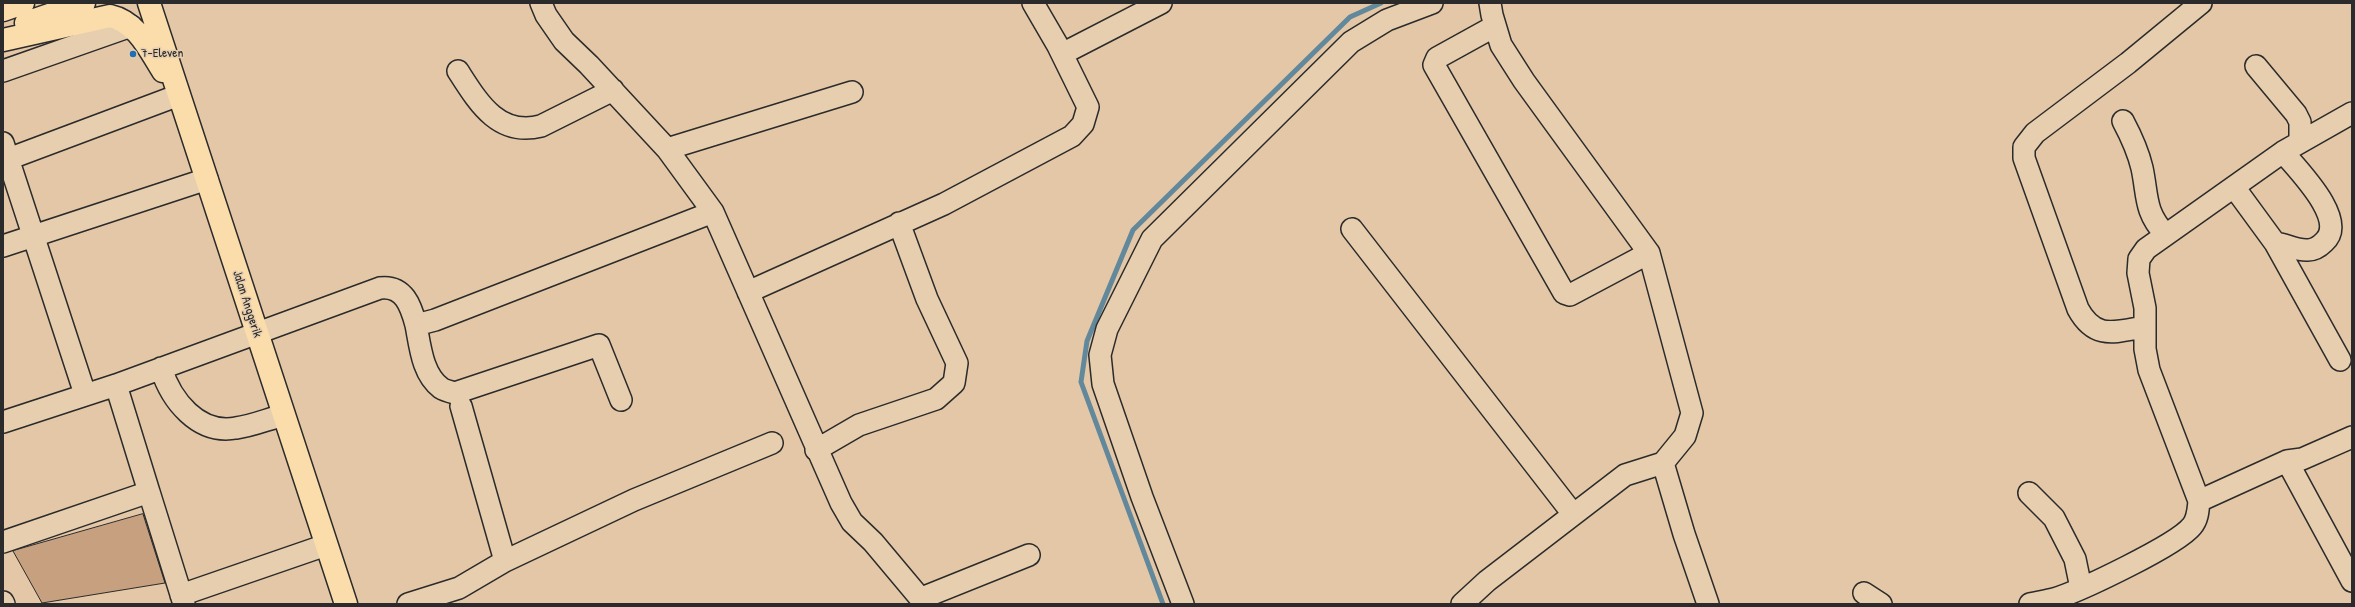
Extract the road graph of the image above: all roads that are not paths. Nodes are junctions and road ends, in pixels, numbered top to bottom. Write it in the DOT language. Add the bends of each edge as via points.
graph roads {
  1 [pos="23,3"];
  2 [pos="84,3"];
  3 [pos="149,3"];
  4 [pos="163,3"];
  5 [pos="541,3"];
  6 [pos="1033,3"];
  7 [pos="1161,3"];
  8 [pos="1432,3"];
  9 [pos="1490,3"];
  10 [pos="2201,3"];
  11 [pos="3,10"];
  12 [pos="131,26"];
  13 [pos="1495,26"];
  14 [pos="3,32"];
  15 [pos="160,36"];
  16 [pos="3,40"];
  17 [pos="1062,54"];
  18 [pos="2256,66"];
  19 [pos="3,71"];
  20 [pos="458,71"];
  21 [pos="613,90"];
  22 [pos="852,92"];
  23 [pos="179,95"];
  24 [pos="2352,113"];
  25 [pos="2124,121"];
  26 [pos="2291,146"];
  27 [pos="667,149"];
  28 [pos="5,155"];
  29 [pos="206,179"];
  30 [pos="2234,187"];
  31 [pos="713,212"];
  32 [pos="899,223"];
  33 [pos="1352,229"];
  34 [pos="2165,234"];
  35 [pos="34,236"];
  36 [pos="2275,242"];
  37 [pos="3,246"];
  38 [pos="1649,253"];
  39 [pos="748,292"];
  40 [pos="416,325"];
  41 [pos="2144,328"];
  42 [pos="257,333"];
  43 [pos="2340,360"];
  44 [pos="161,368"];
  45 [pos="116,385"];
  46 [pos="85,394"];
  47 [pos="621,400"];
  48 [pos="461,406"];
  49 [pos="284,414"];
  50 [pos="3,422"];
  51 [pos="2352,437"];
  52 [pos="772,443"];
  53 [pos="816,450"];
  54 [pos="2287,461"];
  55 [pos="1663,463"];
  56 [pos="149,492"];
  57 [pos="2029,493"];
  58 [pos="2199,501"];
  59 [pos="1574,514"];
  60 [pos="3,542"];
  61 [pos="326,545"];
  62 [pos="1029,555"];
  63 [pos="505,562"];
  64 [pos="2352,581"];
  65 [pos="2081,588"];
  66 [pos="1864,593"];
  67 [pos="183,600"];
  68 [pos="2060,600"];
  69 [pos="924,601"];
  70 [pos="346,604"];
  71 [pos="408,604"];
  72 [pos="1183,604"];
  73 [pos="1462,604"];
  74 [pos="1708,604"];
  75 [pos="1881,604"];
  76 [pos="2030,604"];
  1 -- 11 [label="main road"];
  2 -- 14 [label="main road"];
  3 -- 15 [label="main road, Jalan Anggerik"];
  4 -- 15 [label="main road"];
  5 -- 21 [label="street" via="546,16 564,41"];
  6 -- 17 [label="street"];
  7 -- 17 [label="street"];
  8 -- 72 [label="street" via="1386,20 1351,42 1152,239 1107,329 1100,355 1103,384"];
  9 -- 13 [label="street"];
  10 -- 41 [label="street" via="2128,63 2035,133 2024,147 2024,158 2078,309 2086,323 2097,331"];
  12 -- 16 [label="main road" via="121,19 99,17 42,33"];
  12 -- 19 [label="street"];
  12 -- 23 [label="main road" via="144,41"];
  13 -- 38 [label="street" via="1501,45 1524,81"];
  13 -- 38 [label="street" via="1437,58 1434,65 1564,293 1570,295"];
  15 -- 23 [label="main road, Jalan Anggerik"];
  17 -- 32 [label="street" via="1088,107 1083,124 1072,136 944,204"];
  18 -- 26 [label="street" via="2300,122"];
  20 -- 21 [label="street" via="484,107 497,120 513,128 528,130"];
  21 -- 27 [label="street"];
  22 -- 27 [label="street"];
  23 -- 28 [label="street"];
  23 -- 29 [label="main road, Jalan Anggerik"];
  24 -- 26 [label="street"];
  25 -- 34 [label="street" via="2135,144 2142,168 2149,211"];
  26 -- 30 [label="street"];
  26 -- 36 [label="street" via="2320,197 2331,226 2328,238 2318,247 2308,250"];
  27 -- 31 [label="street"];
  28 -- 35 [label="street"];
  29 -- 35 [label="street"];
  29 -- 42 [label="main road, Jalan Anggerik"];
  30 -- 34 [label="street"];
  30 -- 36 [label="street"];
  31 -- 39 [label="street"];
  31 -- 40 [label="street" via="435,320"];
  32 -- 39 [label="street"];
  32 -- 53 [label="street" via="927,299 956,363 954,383 936,399 859,425"];
  33 -- 59 [label="street"];
  34 -- 41 [label="street" via="2146,249 2139,259 2138,273 2145,308"];
  35 -- 37 [label="street"];
  35 -- 46 [label="street"];
  36 -- 43 [label="street"];
  38 -- 55 [label="street" via="1692,413 1685,436"];
  39 -- 53 [label="street"];
  40 -- 42 [label="street" via="408,300 400,293 385,288"];
  40 -- 47 [label="street" via="423,359 430,375 441,388 455,393 599,345"];
  41 -- 58 [label="street" via="2144,349 2149,370"];
  42 -- 44 [label="street"];
  42 -- 49 [label="main road, Jalan Anggerik"];
  44 -- 45 [label="street"];
  44 -- 49 [label="street" via="167,387 178,402 194,418 215,428 235,429"];
  45 -- 46 [label="street"];
  45 -- 56 [label="street"];
  46 -- 50 [label="street"];
  48 -- 63 [label="street"];
  49 -- 61 [label="main road, Jalan Anggerik"];
  51 -- 54 [label="street" via="2302,458"];
  52 -- 63 [label="street" via="634,500"];
  53 -- 69 [label="street" via="840,503 852,522 873,542"];
  54 -- 58 [label="street"];
  54 -- 64 [label="street"];
  55 -- 59 [label="street" via="1625,475"];
  55 -- 74 [label="street"];
  56 -- 60 [label="street"];
  56 -- 67 [label="street"];
  57 -- 65 [label="street" via="2054,518 2075,559"];
  58 -- 65 [label="street" via="2198,516 2192,527 2179,538"];
  59 -- 73 [label="street" via="1487,581"];
  61 -- 67 [label="street"];
  61 -- 70 [label="main road, Jalan Anggerik"];
  62 -- 69 [label="street"];
  63 -- 71 [label="street" via="459,588"];
  65 -- 68 [label="street"];
  66 -- 75 [label="street"];
  68 -- 76 [label="street"];
}
